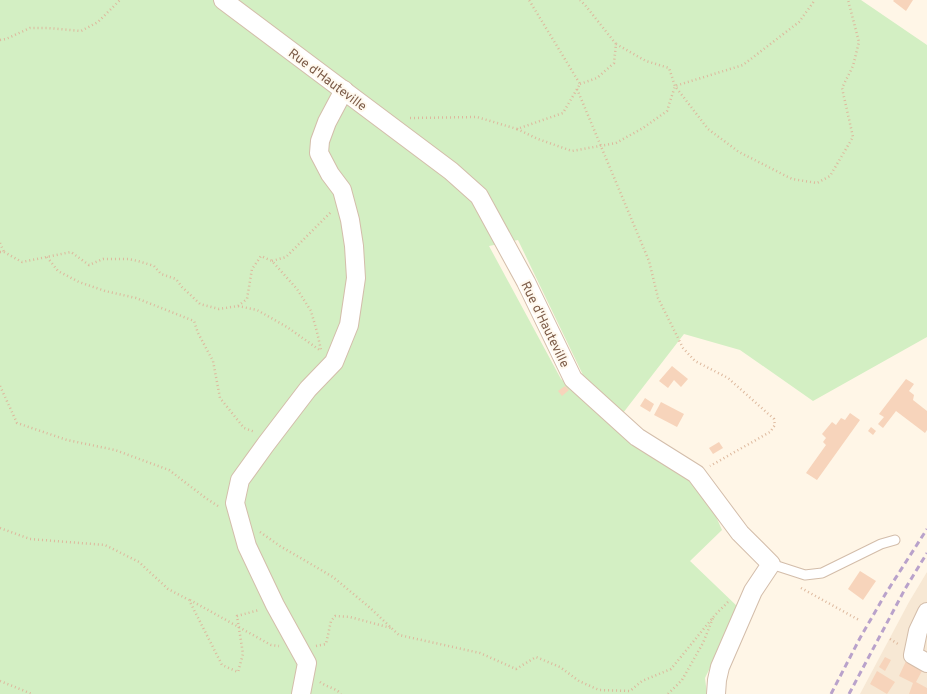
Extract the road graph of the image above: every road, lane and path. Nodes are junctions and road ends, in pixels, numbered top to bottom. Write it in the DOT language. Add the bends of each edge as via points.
graph roads {
  1 [pos="120,0"];
  2 [pos="223,0"];
  3 [pos="529,0"];
  4 [pos="580,0"];
  5 [pos="815,0"];
  6 [pos="848,0"];
  7 [pos="0,40"];
  8 [pos="616,44"];
  9 [pos="580,84"];
  10 [pos="676,86"];
  11 [pos="577,89"];
  12 [pos="344,90"];
  13 [pos="382,119"];
  14 [pos="517,129"];
  15 [pos="602,146"];
  16 [pos="345,200"];
  17 [pos="0,243"];
  18 [pos="2,252"];
  19 [pos="48,257"];
  20 [pos="272,261"];
  21 [pos="238,306"];
  22 [pos="327,357"];
  23 [pos="0,386"];
  24 [pos="271,437"];
  25 [pos="696,474"];
  26 [pos="239,517"];
  27 [pos="0,528"];
  28 [pos="895,540"];
  29 [pos="771,564"];
  30 [pos="753,591"];
  31 [pos="189,600"];
  32 [pos="275,605"];
  33 [pos="833,605"];
  34 [pos="927,612"];
  35 [pos="715,615"];
  36 [pos="859,620"];
  37 [pos="238,628"];
  38 [pos="392,628"];
  39 [pos="890,639"];
  40 [pos="903,647"];
  41 [pos="299,649"];
  42 [pos="927,663"];
  43 [pos="305,670"];
  44 [pos="0,681"];
  45 [pos="605,690"];
  46 [pos="32,694"];
  47 [pos="301,694"];
  48 [pos="341,694"];
  49 [pos="612,694"];
  50 [pos="668,694"];
  51 [pos="716,694"];
  1 -- 7 [label="path" via="98,22 81,31 30,28"];
  2 -- 12 [label="street, Rue d'Hauteville"];
  3 -- 9 [label="path"];
  4 -- 8 [label="path"];
  5 -- 10 [label="path" via="799,22 743,65"];
  6 -- 10 [label="path" via="859,42 853,66 842,88 853,137 830,176 817,183 792,179 739,152 708,129"];
  8 -- 9 [label="path" via="614,63 597,78"];
  8 -- 10 [label="path" via="646,62 669,68"];
  9 -- 11 [label="path"];
  10 -- 15 [label="path" via="667,111 616,143"];
  11 -- 14 [label="path" via="563,113"];
  11 -- 15 [label="path"];
  12 -- 13 [label="street, Rue d'Hauteville"];
  12 -- 16 [label="street" via="327,122 320,141 320,153 330,174 342,190"];
  13 -- 14 [label="path" via="477,117"];
  13 -- 25 [label="street, Rue d'Hauteville" via="451,171 479,196 526,282 573,379 637,437"];
  14 -- 15 [label="path" via="572,151"];
  15 -- 25 [label="path" via="649,262 658,298 683,348 695,361 728,378 774,419 775,425 770,432"];
  16 -- 20 [label="path" via="286,257"];
  16 -- 22 [label="street" via="351,227 356,278 349,325"];
  17 -- 18 [label="path"];
  18 -- 19 [label="path" via="22,262"];
  19 -- 21 [label="path" via="71,252 88,265 104,259 138,261 154,266 161,274 176,279 200,304 219,309"];
  19 -- 24 [label="path" via="58,271 79,282 136,298 194,321 213,361 220,398 244,428"];
  20 -- 21 [label="path" via="261,256 252,269 247,299"];
  20 -- 22 [label="path" via="297,289 311,311"];
  21 -- 22 [label="path" via="257,310 287,327"];
  22 -- 24 [label="street" via="308,389"];
  23 -- 26 [label="path" via="17,423 67,440 115,450 169,470 207,499"];
  24 -- 26 [label="street" via="240,480 235,503"];
  25 -- 29 [label="street, Rue d'Hauteville" via="740,533"];
  26 -- 32 [label="street" via="247,546"];
  26 -- 38 [label="path" via="280,546 333,577"];
  27 -- 31 [label="path" via="30,539 105,545 139,562 168,589"];
  28 -- 29 [label="lane, Rue d'Hauteville" via="881,544 822,573 805,575"];
  29 -- 30 [label="street"];
  30 -- 35 [label="path" via="734,597"];
  30 -- 51 [label="street" via="720,667"];
  31 -- 37 [label="path"];
  31 -- 37 [label="path" via="222,665 238,672 243,654"];
  32 -- 37 [label="path" via="236,616"];
  32 -- 41 [label="street"];
  33 -- 36 [label="path"];
  34 -- 42 [label="street" via="918,631 913,655"];
  35 -- 45 [label="path" via="671,669 642,681 630,691"];
  35 -- 50 [label="path" via="682,680"];
  37 -- 41 [label="path" via="271,645"];
  38 -- 41 [label="path" via="350,617 335,616 331,621 326,644"];
  38 -- 45 [label="path" via="398,635 480,653 516,669 536,657 560,667 579,681 598,690"];
  39 -- 40 [label="path"];
  41 -- 43 [label="street" via="307,663"];
  43 -- 47 [label="street"];
  43 -- 48 [label="path"];
  44 -- 46 [label="path"];
  45 -- 49 [label="path"];
}
